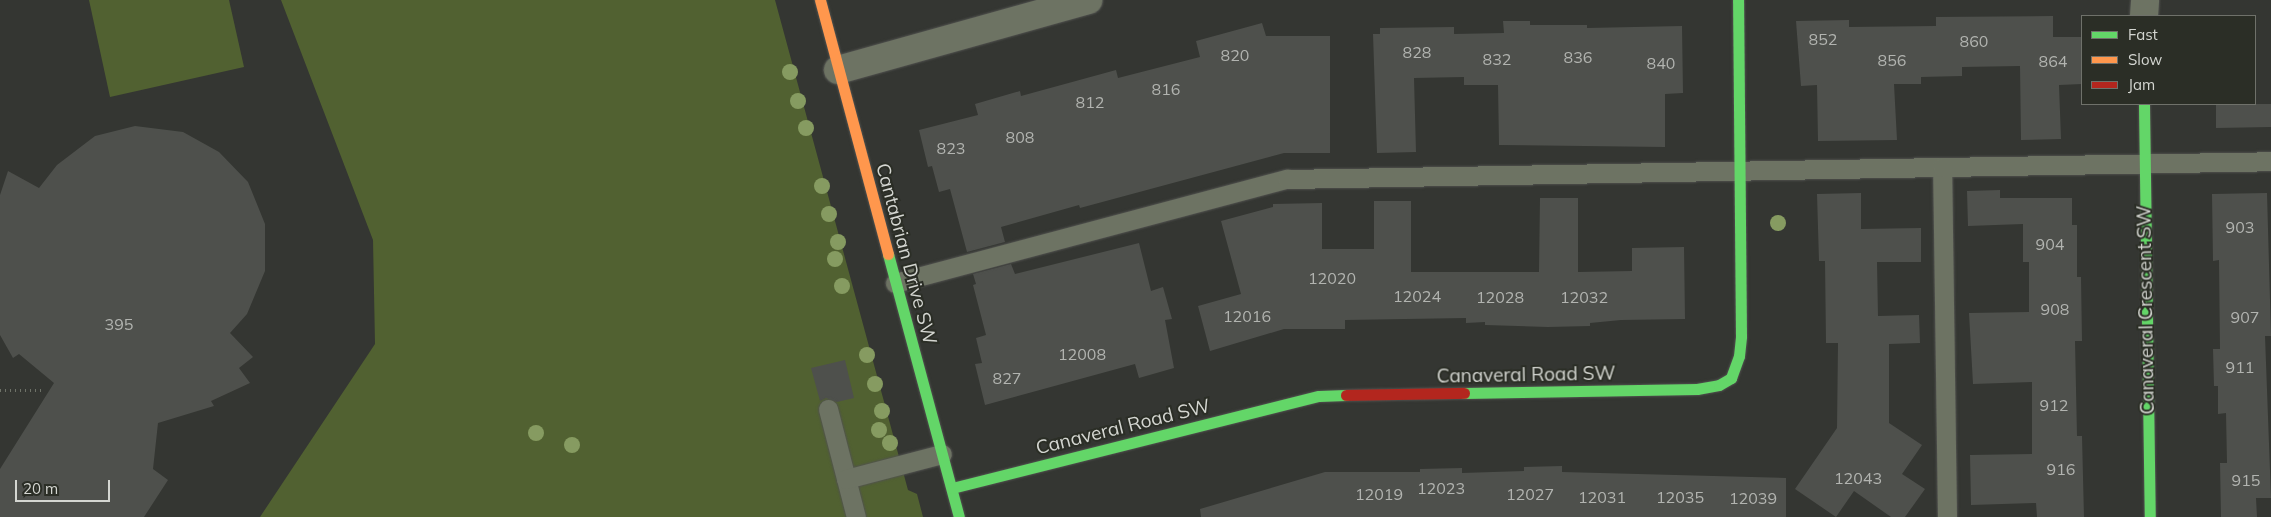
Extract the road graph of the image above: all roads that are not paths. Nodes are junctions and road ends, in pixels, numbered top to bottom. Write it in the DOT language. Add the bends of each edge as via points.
graph roads {
  1 [pos="820,0"];
  2 [pos="1088,0"];
  3 [pos="1738,0"];
  4 [pos="2145,0"];
  5 [pos="2144,15"];
  6 [pos="838,70"];
  7 [pos="2144,105"];
  8 [pos="2271,161"];
  9 [pos="2143,163"];
  10 [pos="1942,167"];
  11 [pos="1741,171"];
  12 [pos="895,283"];
  13 [pos="828,409"];
  14 [pos="942,454"];
  15 [pos="846,479"];
  16 [pos="952,488"];
  17 [pos="856,517"];
  18 [pos="959,517"];
  19 [pos="1948,517"];
  20 [pos="2150,517"];
  1 -- 6 [label="street, Cantabrian Drive SW"];
  2 -- 6 [label="street"];
  3 -- 11 [label="street, Canaveral Road SW"];
  4 -- 5 [label="street"];
  6 -- 12 [label="street, Cantabrian Drive SW"];
  7 -- 9 [label="street, Canaveral Crescent SW"];
  8 -- 9 [label="lane"];
  9 -- 10 [label="lane"];
  9 -- 20 [label="street, Canaveral Crescent SW"];
  10 -- 11 [label="lane"];
  10 -- 19 [label="lane"];
  11 -- 12 [label="lane" via="1287,179"];
  11 -- 16 [label="street, Canaveral Road SW" via="1739,356 1731,378 1719,385 1697,389 1319,396"];
  12 -- 14 [label="street, Cantabrian Drive SW"];
  13 -- 15 [label="lane"];
  14 -- 15 [label="lane"];
  14 -- 16 [label="street, Cantabrian Drive SW"];
  15 -- 17 [label="lane"];
  16 -- 18 [label="street, Cantabrian Drive SW"];
}
